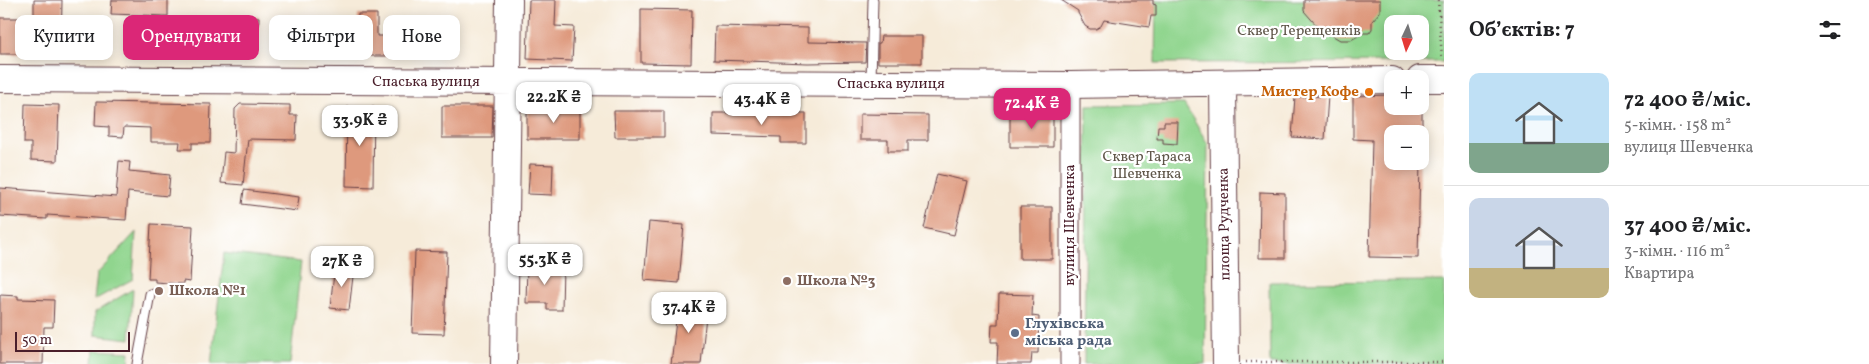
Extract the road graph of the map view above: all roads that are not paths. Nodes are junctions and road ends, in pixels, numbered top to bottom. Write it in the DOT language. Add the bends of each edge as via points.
graph roads {
  1 [pos="509,0"];
  2 [pos="873,0"];
  3 [pos="0,78"];
  4 [pos="1429,79"];
  5 [pos="1444,79"];
  6 [pos="1384,80"];
  7 [pos="508,82"];
  8 [pos="871,84"];
  9 [pos="1223,84"];
  10 [pos="1070,85"];
  11 [pos="150,294"];
  12 [pos="1226,363"];
  13 [pos="137,364"];
  14 [pos="504,364"];
  15 [pos="1070,364"];
  1 -- 7 [label="street"];
  2 -- 8 [label="lane"];
  3 -- 7 [label="street, Спаська вулиця"];
  4 -- 5 [label="street"];
  6 -- 9 [label="street, Спаська вулиця"];
  7 -- 8 [label="street, Спаська вулиця"];
  7 -- 14 [label="street"];
  8 -- 10 [label="street, Спаська вулиця"];
  9 -- 10 [label="street, Спаська вулиця"];
  9 -- 12 [label="street, площа Рудченка"];
  10 -- 15 [label="street, вулиця Шевченка"];
  11 -- 13 [label="lane"];
}
